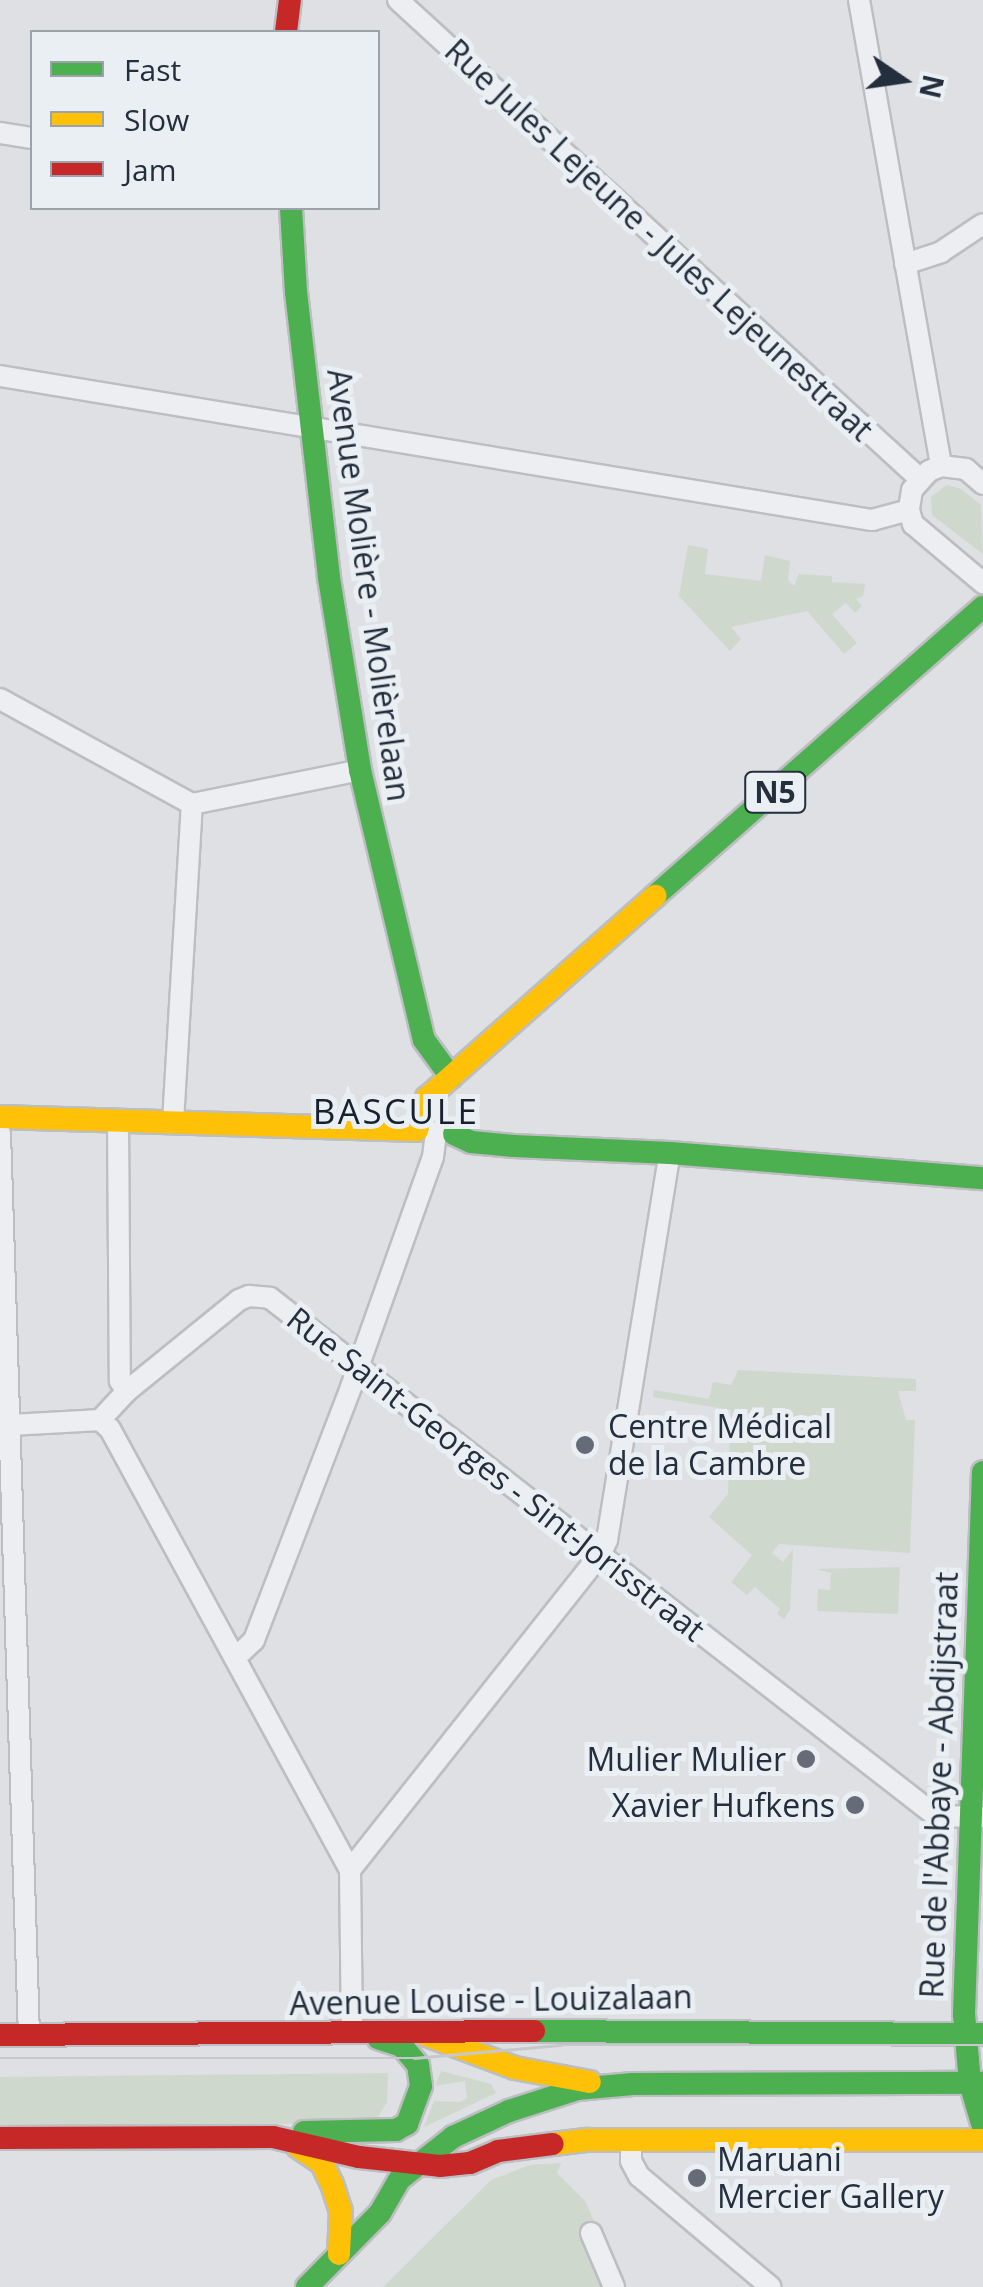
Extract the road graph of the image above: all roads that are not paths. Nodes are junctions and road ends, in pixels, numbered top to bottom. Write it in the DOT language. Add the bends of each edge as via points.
graph roads {
  1 [pos="290,0"];
  2 [pos="398,0"];
  3 [pos="859,0"];
  4 [pos="286,30"];
  5 [pos="0,133"];
  6 [pos="30,138"];
  7 [pos="291,210"];
  8 [pos="983,224"];
  9 [pos="905,264"];
  10 [pos="0,376"];
  11 [pos="310,427"];
  12 [pos="941,466"];
  13 [pos="920,479"];
  14 [pos="983,484"];
  15 [pos="909,510"];
  16 [pos="983,583"];
  17 [pos="983,607"];
  18 [pos="0,699"];
  19 [pos="360,770"];
  20 [pos="192,804"];
  21 [pos="451,1077"];
  22 [pos="0,1117"];
  23 [pos="118,1120"];
  24 [pos="173,1122"];
  25 [pos="436,1132"];
  26 [pos="0,1133"];
  27 [pos="670,1153"];
  28 [pos="983,1178"];
  29 [pos="358,1368"];
  30 [pos="127,1391"];
  31 [pos="100,1420"];
  32 [pos="11,1425"];
  33 [pos="983,1472"];
  34 [pos="600,1555"];
  35 [pos="234,1658"];
  36 [pos="977,1817"];
  37 [pos="350,1870"];
  38 [pos="358,2033"];
  39 [pos="421,2033"];
  40 [pos="974,2034"];
  41 [pos="0,2035"];
  42 [pos="29,2035"];
  43 [pos="607,2085"];
  44 [pos="978,2091"];
  45 [pos="983,2127"];
  46 [pos="0,2138"];
  47 [pos="273,2138"];
  48 [pos="631,2139"];
  49 [pos="983,2140"];
  50 [pos="415,2164"];
  51 [pos="440,2166"];
  52 [pos="380,2213"];
  53 [pos="591,2234"];
  54 [pos="340,2254"];
  55 [pos="308,2287"];
  56 [pos="614,2287"];
  57 [pos="771,2287"];
  1 -- 4 [label="main road"];
  2 -- 13 [label="street, Rue Jules Lejeune - Jules Lejeunestraat"];
  3 -- 9 [label="street"];
  5 -- 6 [label="street"];
  7 -- 11 [label="main road, Avenue Molière - Molièrelaan"];
  8 -- 9 [label="street" via="940,252"];
  9 -- 12 [label="street"];
  10 -- 11 [label="street"];
  11 -- 15 [label="street" via="872,520"];
  11 -- 19 [label="main road, Avenue Molière - Molièrelaan"];
  12 -- 13 [label="street"];
  12 -- 14 [label="street" via="966,469"];
  13 -- 15 [label="street"];
  15 -- 16 [label="street" via="913,524"];
  17 -- 21 [label="main road, N5"];
  18 -- 20 [label="street"];
  19 -- 20 [label="street"];
  19 -- 21 [label="main road, Avenue Molière - Molièrelaan" via="424,1040"];
  20 -- 24 [label="street"];
  21 -- 25 [label="main road, N5" via="428,1098"];
  22 -- 23 [label="main road"];
  23 -- 24 [label="main road"];
  23 -- 30 [label="street" via="120,1380"];
  24 -- 25 [label="main road"];
  25 -- 27 [label="main road" via="472,1129 515,1135 532,1145"];
  25 -- 29 [label="street" via="433,1158"];
  26 -- 32 [label="street"];
  27 -- 28 [label="main road"];
  27 -- 34 [label="street" via="612,1529"];
  29 -- 30 [label="street, Rue Saint-Georges - Sint-Jorisstraat" via="270,1298 249,1296"];
  29 -- 34 [label="street, Rue Saint-Georges - Sint-Jorisstraat"];
  29 -- 35 [label="street" via="254,1640"];
  30 -- 31 [label="street, Rue Saint-Georges - Sint-Jorisstraat"];
  31 -- 32 [label="street"];
  31 -- 35 [label="street"];
  32 -- 42 [label="street"];
  33 -- 36 [label="main road, Rue de l'Abbaye - Abdijstraat"];
  34 -- 36 [label="street, Rue Saint-Georges - Sint-Jorisstraat" via="936,1816"];
  34 -- 37 [label="street"];
  35 -- 37 [label="street"];
  36 -- 40 [label="main road, Rue de l'Abbaye - Abdijstraat"];
  37 -- 38 [label="street"];
  38 -- 39 [label="main road, Avenue Louise - Louizalaan"];
  38 -- 42 [label="main road, Avenue Louise - Louizalaan"];
  38 -- 47 [label="main road" via="402,2046 418,2065 421,2086 407,2124"];
  39 -- 40 [label="main road, Avenue Louise - Louizalaan"];
  39 -- 43 [label="main road" via="514,2068"];
  40 -- 44 [label="main road, Rue de l'Abbaye - Abdijstraat"];
  41 -- 42 [label="main road, Avenue Louise - Louizalaan"];
  43 -- 44 [label="main road"];
  43 -- 50 [label="main road" via="509,2111"];
  44 -- 45 [label="main road, Rue de l'Abbaye - Abdijstraat"];
  44 -- 51 [label="main road" via="586,2105 517,2127"];
  46 -- 47 [label="main road"];
  47 -- 50 [label="main road"];
  47 -- 54 [label="main road" via="322,2163 341,2211"];
  48 -- 49 [label="main road"];
  48 -- 51 [label="main road" via="498,2151"];
  48 -- 57 [label="street" via="639,2176"];
  50 -- 51 [label="main road"];
  50 -- 52 [label="main road"];
  51 -- 52 [label="main road"];
  52 -- 54 [label="main road"];
  53 -- 56 [label="street"];
  54 -- 55 [label="main road"];
}
